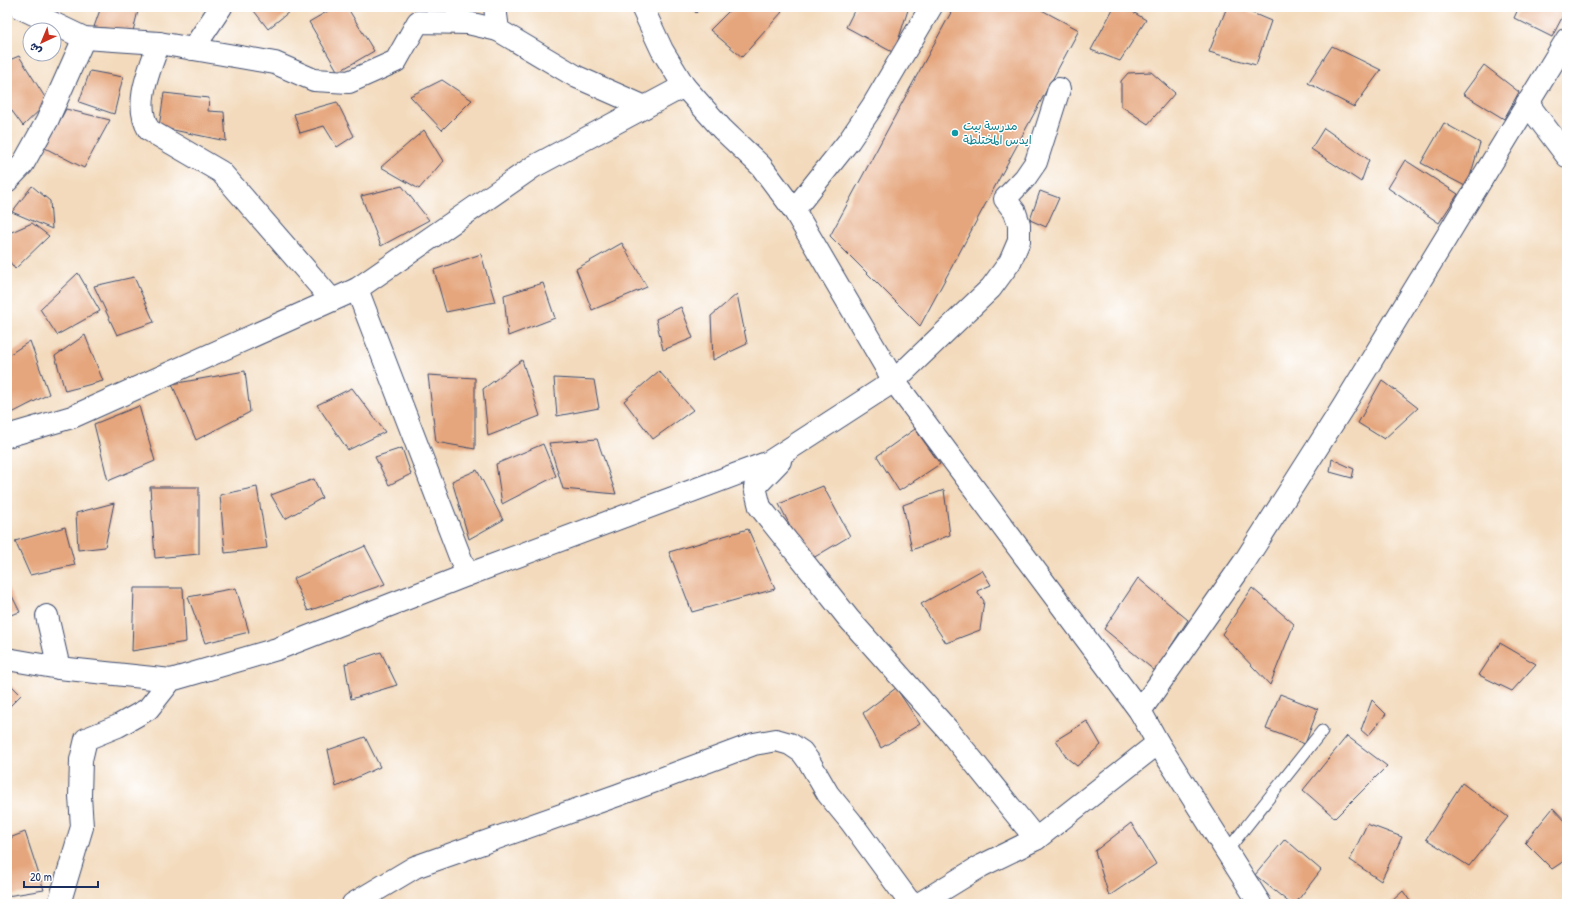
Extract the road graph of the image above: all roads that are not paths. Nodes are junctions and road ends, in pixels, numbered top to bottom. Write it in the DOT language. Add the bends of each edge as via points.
graph roads {
  1 [pos="20,7"];
  2 [pos="221,7"];
  3 [pos="495,7"];
  4 [pos="642,7"];
  5 [pos="931,7"];
  6 [pos="498,30"];
  7 [pos="84,38"];
  8 [pos="1567,39"];
  9 [pos="159,43"];
  10 [pos="194,49"];
  11 [pos="684,86"];
  12 [pos="1060,89"];
  13 [pos="1527,103"];
  14 [pos="645,107"];
  15 [pos="1567,156"];
  16 [pos="7,181"];
  17 [pos="794,210"];
  18 [pos="357,289"];
  19 [pos="332,300"];
  20 [pos="894,382"];
  21 [pos="7,436"];
  22 [pos="769,462"];
  23 [pos="466,575"];
  24 [pos="47,616"];
  25 [pos="7,659"];
  26 [pos="59,668"];
  27 [pos="171,680"];
  28 [pos="1140,711"];
  29 [pos="1322,731"];
  30 [pos="1158,743"];
  31 [pos="1036,839"];
  32 [pos="1226,852"];
  33 [pos="59,904"];
  34 [pos="354,904"];
  35 [pos="911,904"];
  36 [pos="919,904"];
  37 [pos="1260,904"];
  1 -- 7 [label="street"];
  2 -- 10 [label="street"];
  3 -- 6 [label="street"];
  4 -- 11 [label="street" via="662,50"];
  5 -- 17 [label="street" via="869,112"];
  6 -- 10 [label="street" via="468,23 418,22 396,61 349,82 314,80 275,63"];
  6 -- 14 [label="street" via="577,77"];
  7 -- 9 [label="street"];
  7 -- 16 [label="street" via="47,121 23,164"];
  8 -- 13 [label="street"];
  9 -- 10 [label="street"];
  9 -- 19 [label="street" via="145,85 142,112 149,130 221,172"];
  11 -- 14 [label="street"];
  11 -- 17 [label="street" via="722,129 761,166"];
  12 -- 20 [label="street" via="1036,162 1005,199 1015,212 1019,224 1019,240 1010,262 991,288"];
  13 -- 15 [label="street"];
  13 -- 28 [label="street" via="1343,407 1249,555"];
  14 -- 18 [label="street" via="533,167"];
  17 -- 20 [label="street"];
  18 -- 19 [label="street"];
  18 -- 23 [label="street"];
  19 -- 21 [label="street" via="72,417"];
  20 -- 22 [label="street"];
  20 -- 28 [label="street"];
  22 -- 23 [label="street"];
  22 -- 31 [label="street" via="780,460 755,487 760,507 849,619 948,730"];
  23 -- 27 [label="street" via="277,649"];
  24 -- 26 [label="street"];
  25 -- 26 [label="street"];
  26 -- 27 [label="street"];
  27 -- 33 [label="street" via="148,709 118,726 86,739 81,760 82,827"];
  28 -- 30 [label="street"];
  29 -- 32 [label="lane"];
  30 -- 31 [label="street"];
  30 -- 32 [label="street"];
  31 -- 36 [label="street" via="982,866"];
  32 -- 37 [label="street"];
  34 -- 35 [label="street" via="415,867 754,744 776,740 790,744 802,752 828,794"];
}
